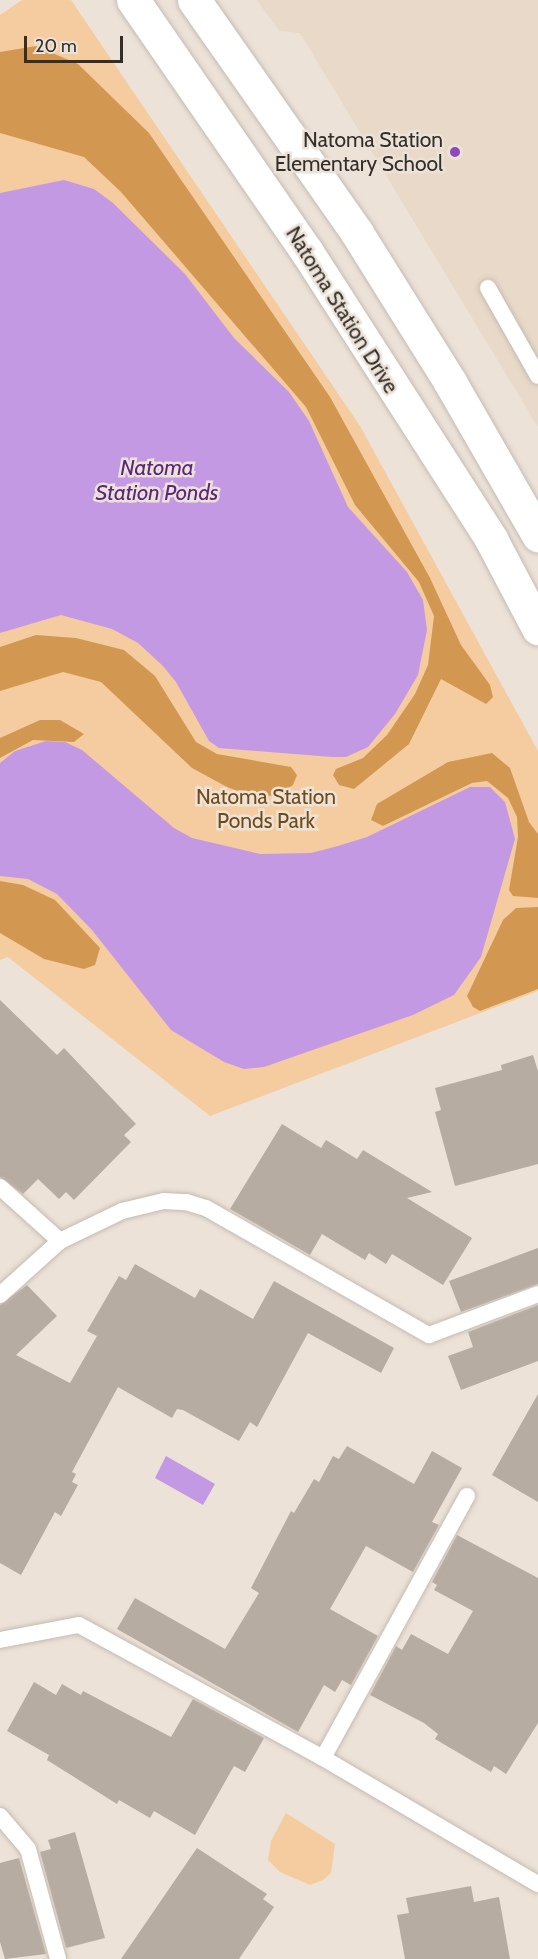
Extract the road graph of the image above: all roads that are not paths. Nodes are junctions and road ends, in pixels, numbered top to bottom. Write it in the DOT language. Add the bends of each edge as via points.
graph roads {
  1 [pos="133,0"];
  2 [pos="194,0"];
  3 [pos="488,288"];
  4 [pos="538,375"];
  5 [pos="538,535"];
  6 [pos="538,628"];
  7 [pos="0,1187"];
  8 [pos="60,1241"];
  9 [pos="538,1294"];
  10 [pos="0,1296"];
  11 [pos="467,1496"];
  12 [pos="0,1640"];
  13 [pos="323,1758"];
  14 [pos="0,1816"];
  15 [pos="538,1884"];
  16 [pos="58,1959"];
  1 -- 6 [label="street, Natoma Station Drive" via="307,252 490,539"];
  2 -- 5 [label="street" via="357,233 450,381"];
  3 -- 4 [label="lane"];
  7 -- 8 [label="lane"];
  8 -- 9 [label="lane" via="122,1211 164,1202 186,1202 219,1215 429,1335"];
  8 -- 10 [label="lane"];
  11 -- 13 [label="lane"];
  12 -- 13 [label="lane" via="79,1625"];
  13 -- 15 [label="lane"];
  14 -- 16 [label="lane" via="28,1849"];
}
